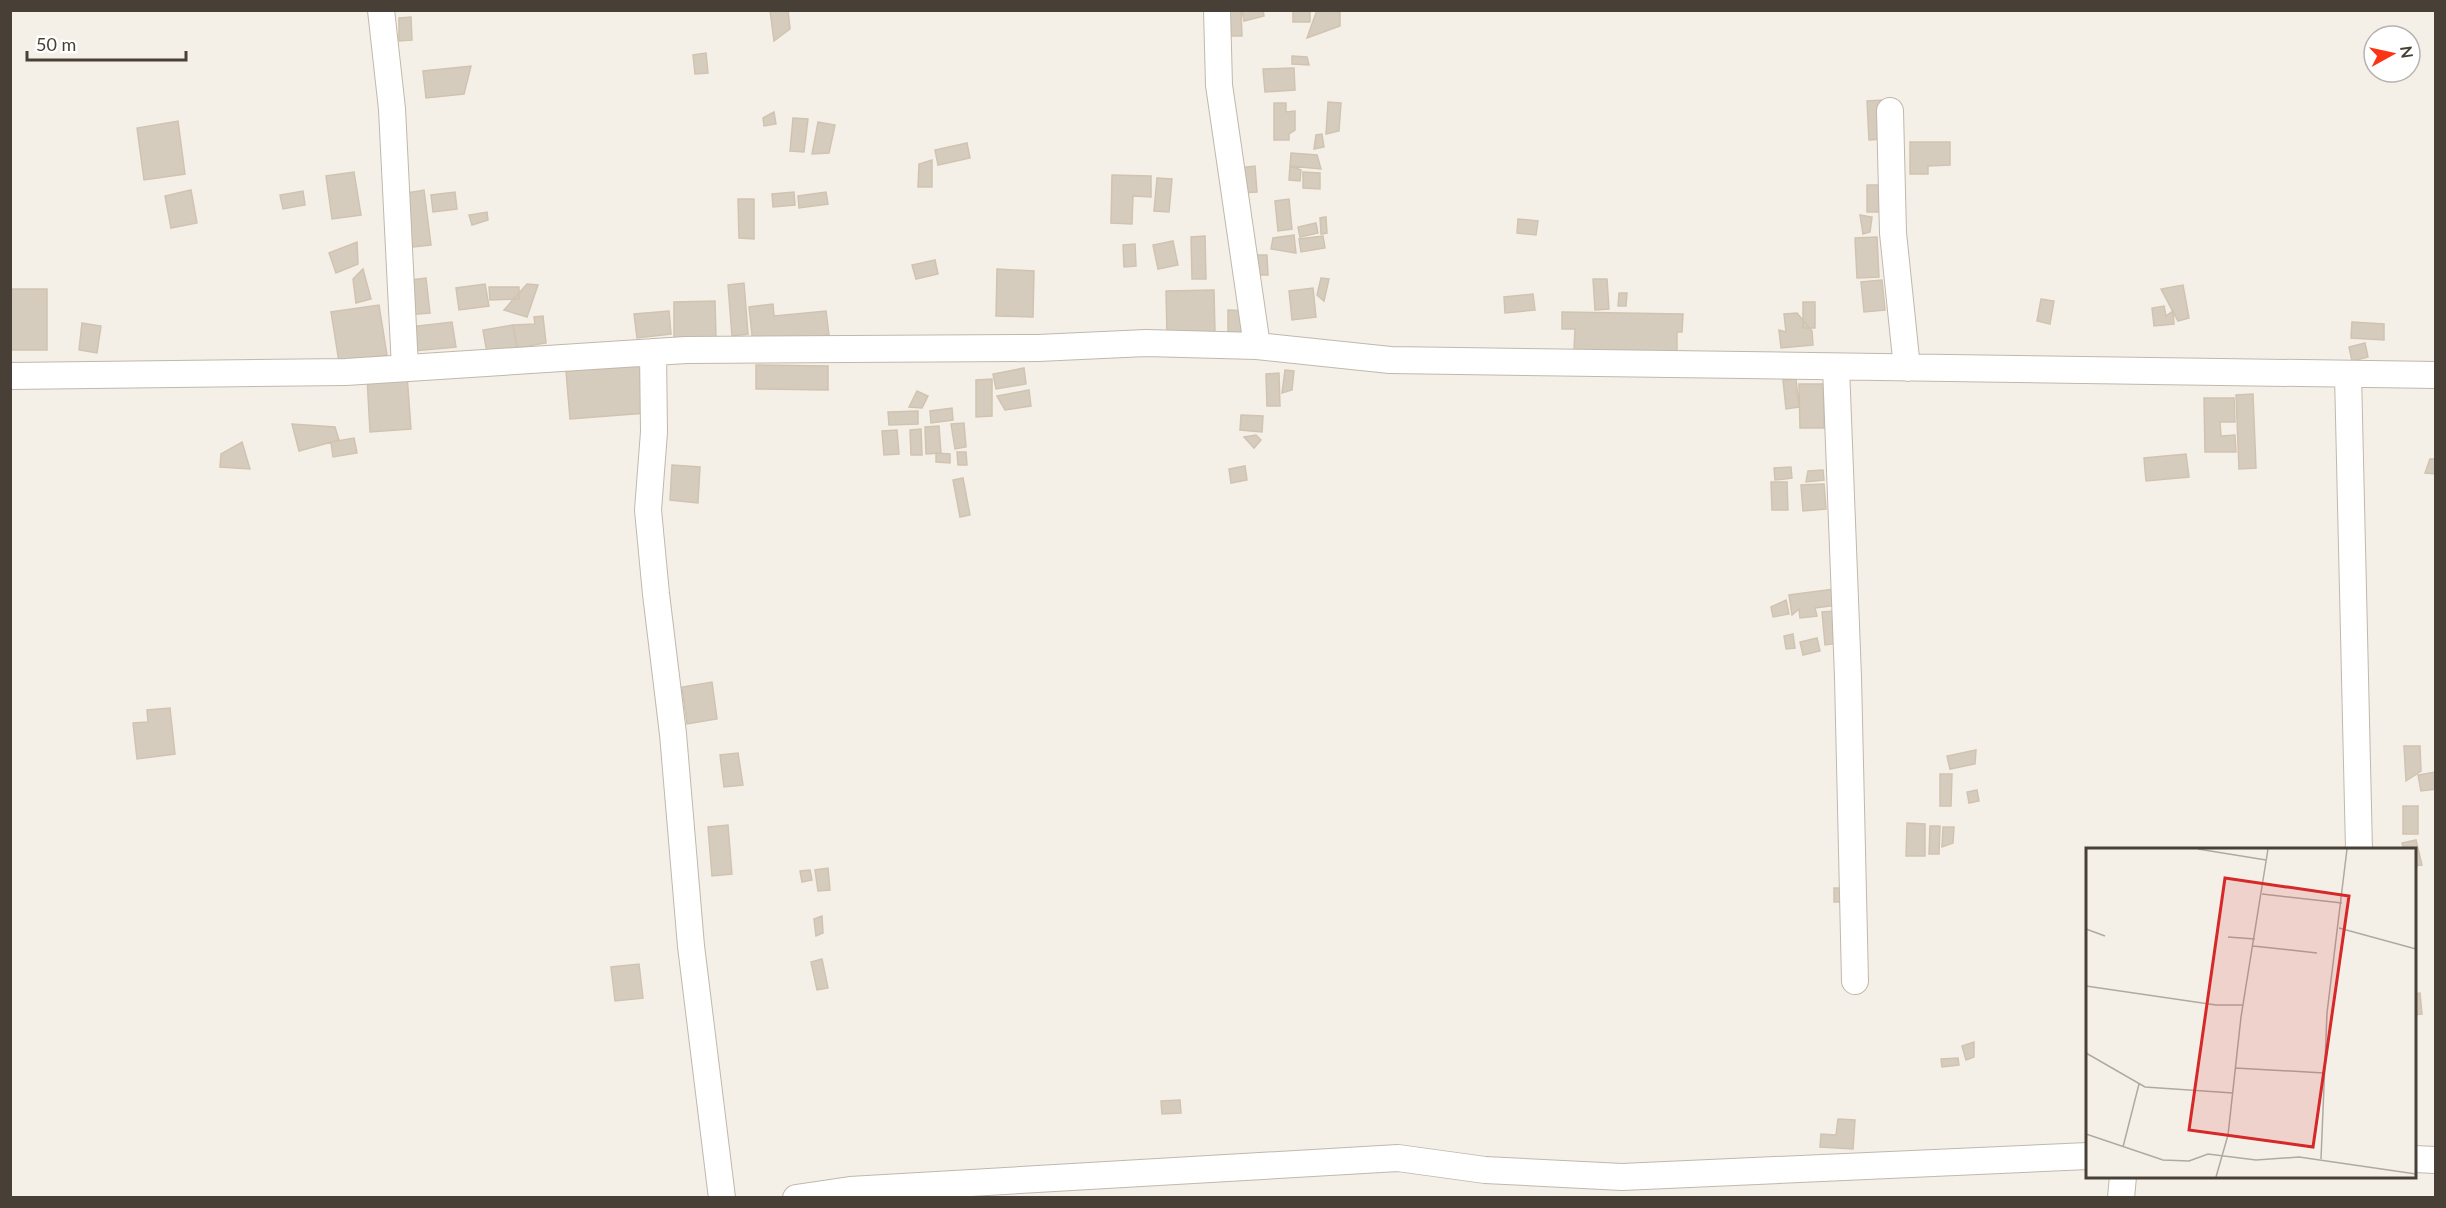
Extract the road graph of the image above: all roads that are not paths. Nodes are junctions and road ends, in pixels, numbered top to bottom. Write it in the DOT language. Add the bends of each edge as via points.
graph roads {
  1 [pos="381,10"];
  2 [pos="1217,10"];
  3 [pos="1890,111"];
  4 [pos="1257,346"];
  5 [pos="652,352"];
  6 [pos="1836,367"];
  7 [pos="405,368"];
  8 [pos="1907,368"];
  9 [pos="2348,374"];
  10 [pos="2436,375"];
  11 [pos="10,376"];
  12 [pos="2360,848"];
  13 [pos="1855,981"];
  14 [pos="2086,1156"];
  15 [pos="2416,1159"];
  16 [pos="2436,1160"];
  17 [pos="2123,1178"];
  18 [pos="722,1197"];
  19 [pos="796,1197"];
  20 [pos="2121,1197"];
  1 -- 7 [label="street" via="392,109"];
  2 -- 4 [label="street" via="1219,85"];
  3 -- 8 [label="street" via="1893,233"];
  4 -- 5 [label="street" via="1146,343 1038,348"];
  4 -- 6 [label="street" via="1390,360"];
  5 -- 7 [label="street"];
  5 -- 18 [label="street" via="654,432 648,510 691,946"];
  6 -- 8 [label="street"];
  6 -- 13 [label="street"];
  7 -- 11 [label="street"];
  8 -- 9 [label="street"];
  9 -- 10 [label="street"];
  9 -- 12 [label="street"];
  14 -- 19 [label="street" via="1622,1177 1485,1170 1398,1158 850,1190"];
  15 -- 16 [label="street"];
  17 -- 20 [label="street"];
}
